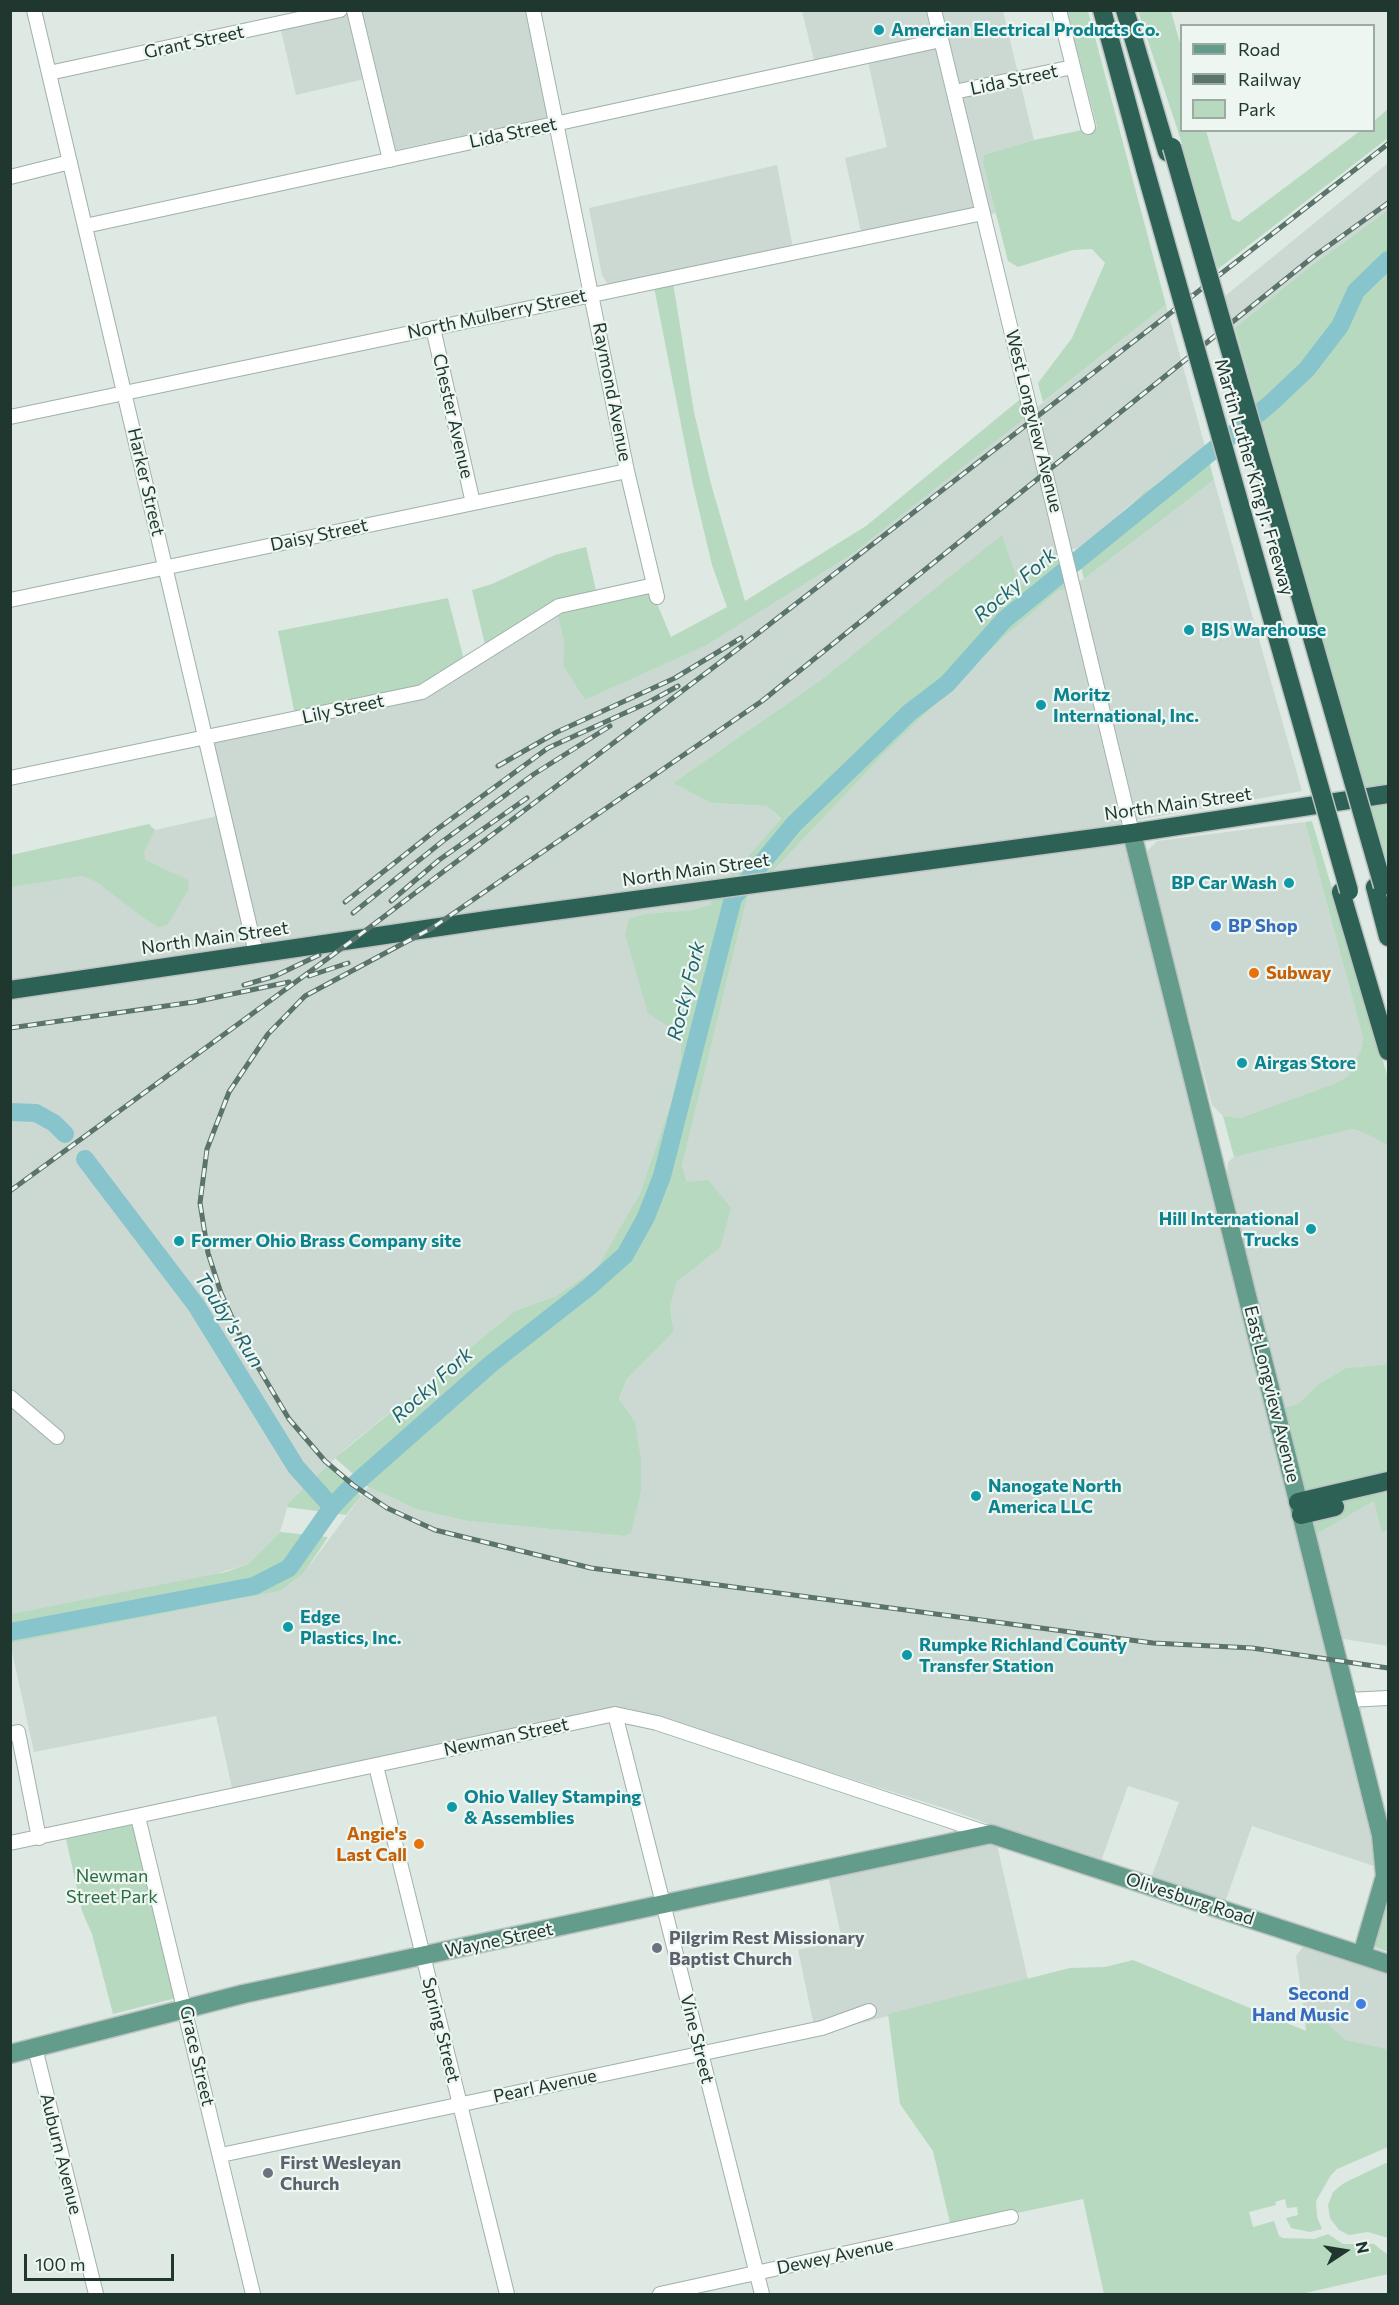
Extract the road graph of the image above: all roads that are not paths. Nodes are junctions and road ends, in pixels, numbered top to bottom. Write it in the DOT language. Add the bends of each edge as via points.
graph roads {
  1 [pos="34,10"];
  2 [pos="340,10"];
  3 [pos="354,10"];
  4 [pos="534,10"];
  5 [pos="934,10"];
  6 [pos="1059,10"];
  7 [pos="1102,10"];
  8 [pos="1125,10"];
  9 [pos="941,40"];
  10 [pos="1073,67"];
  11 [pos="49,73"];
  12 [pos="954,92"];
  13 [pos="557,124"];
  14 [pos="1088,126"];
  15 [pos="390,160"];
  16 [pos="70,162"];
  17 [pos="10,177"];
  18 [pos="983,213"];
  19 [pos="85,226"];
  20 [pos="593,294"];
  21 [pos="433,328"];
  22 [pos="125,392"];
  23 [pos="10,417"];
  24 [pos="627,471"];
  25 [pos="473,503"];
  26 [pos="166,567"];
  27 [pos="655,591"];
  28 [pos="10,600"];
  29 [pos="207,737"];
  30 [pos="10,778"];
  31 [pos="1385,796"];
  32 [pos="1132,833"];
  33 [pos="1345,891"];
  34 [pos="1382,892"];
  35 [pos="1389,937"];
  36 [pos="256,953"];
  37 [pos="10,990"];
  38 [pos="1389,1022"];
  39 [pos="1389,1051"];
  40 [pos="10,1397"];
  41 [pos="57,1437"];
  42 [pos="1389,1481"];
  43 [pos="1389,1494"];
  44 [pos="1300,1508"];
  45 [pos="1389,1698"];
  46 [pos="1347,1700"];
  47 [pos="615,1714"];
  48 [pos="14,1733"];
  49 [pos="376,1766"];
  50 [pos="138,1817"];
  51 [pos="991,1834"];
  52 [pos="39,1838"];
  53 [pos="10,1844"];
  54 [pos="663,1905"];
  55 [pos="1362,1955"];
  56 [pos="423,1956"];
  57 [pos="1389,1964"];
  58 [pos="186,2007"];
  59 [pos="868,2011"];
  60 [pos="35,2048"];
  61 [pos="701,2053"];
  62 [pos="10,2054"];
  63 [pos="460,2104"];
  64 [pos="221,2155"];
  65 [pos="1011,2217"];
  66 [pos="755,2273"];
  67 [pos="96,2295"];
  68 [pos="254,2295"];
  69 [pos="507,2295"];
  70 [pos="660,2295"];
  71 [pos="762,2295"];
  1 -- 11 [label="street, Harker Street"];
  2 -- 11 [label="street, Grant Street"];
  3 -- 15 [label="street"];
  4 -- 13 [label="street, Raymond Avenue"];
  5 -- 9 [label="street, West Longview Avenue"];
  6 -- 10 [label="street"];
  7 -- 33 [label="highway, Martin Luther King Jr. Freeway, bridge" via="1142,172"];
  8 -- 34 [label="highway, Martin Luther King Jr. Freeway" via="1170,150"];
  9 -- 12 [label="street, West Longview Avenue"];
  9 -- 13 [label="street, Lida Street"];
  10 -- 12 [label="street, Lida Street"];
  10 -- 14 [label="street"];
  11 -- 16 [label="street, Harker Street"];
  12 -- 18 [label="street, West Longview Avenue"];
  13 -- 15 [label="street, Lida Street"];
  13 -- 20 [label="street, Raymond Avenue"];
  15 -- 19 [label="street, Lida Street"];
  16 -- 17 [label="street"];
  16 -- 19 [label="street, Harker Street"];
  18 -- 20 [label="street, North Mulberry Street"];
  18 -- 32 [label="street, West Longview Avenue"];
  19 -- 22 [label="street, Harker Street"];
  20 -- 21 [label="street, North Mulberry Street"];
  20 -- 24 [label="street, Raymond Avenue"];
  21 -- 22 [label="street, North Mulberry Street"];
  21 -- 25 [label="street, Chester Avenue"];
  22 -- 23 [label="street, North Mulberry Street"];
  22 -- 26 [label="street, Harker Street"];
  24 -- 25 [label="street, Daisy Street"];
  24 -- 27 [label="street, Raymond Avenue"];
  25 -- 26 [label="street, Daisy Street"];
  26 -- 28 [label="street, Daisy Street"];
  26 -- 29 [label="street, Harker Street"];
  27 -- 29 [label="street, Lily Street" via="560,606 422,692"];
  29 -- 30 [label="street, Lily Street"];
  29 -- 36 [label="street, Harker Street"];
  31 -- 32 [label="highway, North Main Street"];
  32 -- 36 [label="highway, North Main Street"];
  32 -- 44 [label="main road, East Longview Avenue"];
  33 -- 38 [label="highway, Martin Luther King Jr. Freeway"];
  33 -- 39 [label="highway"];
  34 -- 35 [label="highway, Martin Luther King Jr. Freeway"];
  36 -- 37 [label="highway, North Main Street"];
  40 -- 41 [label="street"];
  42 -- 44 [label="highway"];
  43 -- 44 [label="highway"];
  44 -- 46 [label="main road, East Longview Avenue"];
  45 -- 46 [label="street"];
  46 -- 55 [label="main road, East Longview Avenue" via="1385,1864 1383,1888"];
  47 -- 49 [label="street, Newman Street"];
  47 -- 51 [label="street, Newman Street" via="648,1721"];
  47 -- 54 [label="street, Vine Street"];
  48 -- 52 [label="street"];
  49 -- 50 [label="street, Newman Street"];
  49 -- 56 [label="street, Spring Street"];
  50 -- 52 [label="street, Newman Street"];
  50 -- 58 [label="street, Grace Street"];
  51 -- 54 [label="main road, Wayne Street"];
  51 -- 55 [label="main road, Olivesburg Road"];
  52 -- 53 [label="street, Newman Street"];
  54 -- 56 [label="main road, Wayne Street"];
  54 -- 61 [label="street, Vine Street"];
  55 -- 57 [label="main road, Olivesburg Road"];
  56 -- 58 [label="main road, Wayne Street"];
  56 -- 63 [label="street, Spring Street"];
  58 -- 60 [label="main road, Wayne Street"];
  58 -- 64 [label="street, Grace Street"];
  59 -- 61 [label="street, Pearl Avenue" via="822,2028"];
  60 -- 62 [label="main road, Wayne Street"];
  60 -- 67 [label="street, Auburn Avenue"];
  61 -- 63 [label="street, Pearl Avenue"];
  61 -- 66 [label="street, Vine Street"];
  63 -- 64 [label="street, Pearl Avenue"];
  63 -- 69 [label="street, Spring Street"];
  64 -- 68 [label="street, Grace Street"];
  65 -- 66 [label="street, Dewey Avenue"];
  66 -- 70 [label="street, Dewey Avenue"];
  66 -- 71 [label="street, Vine Street"];
}
